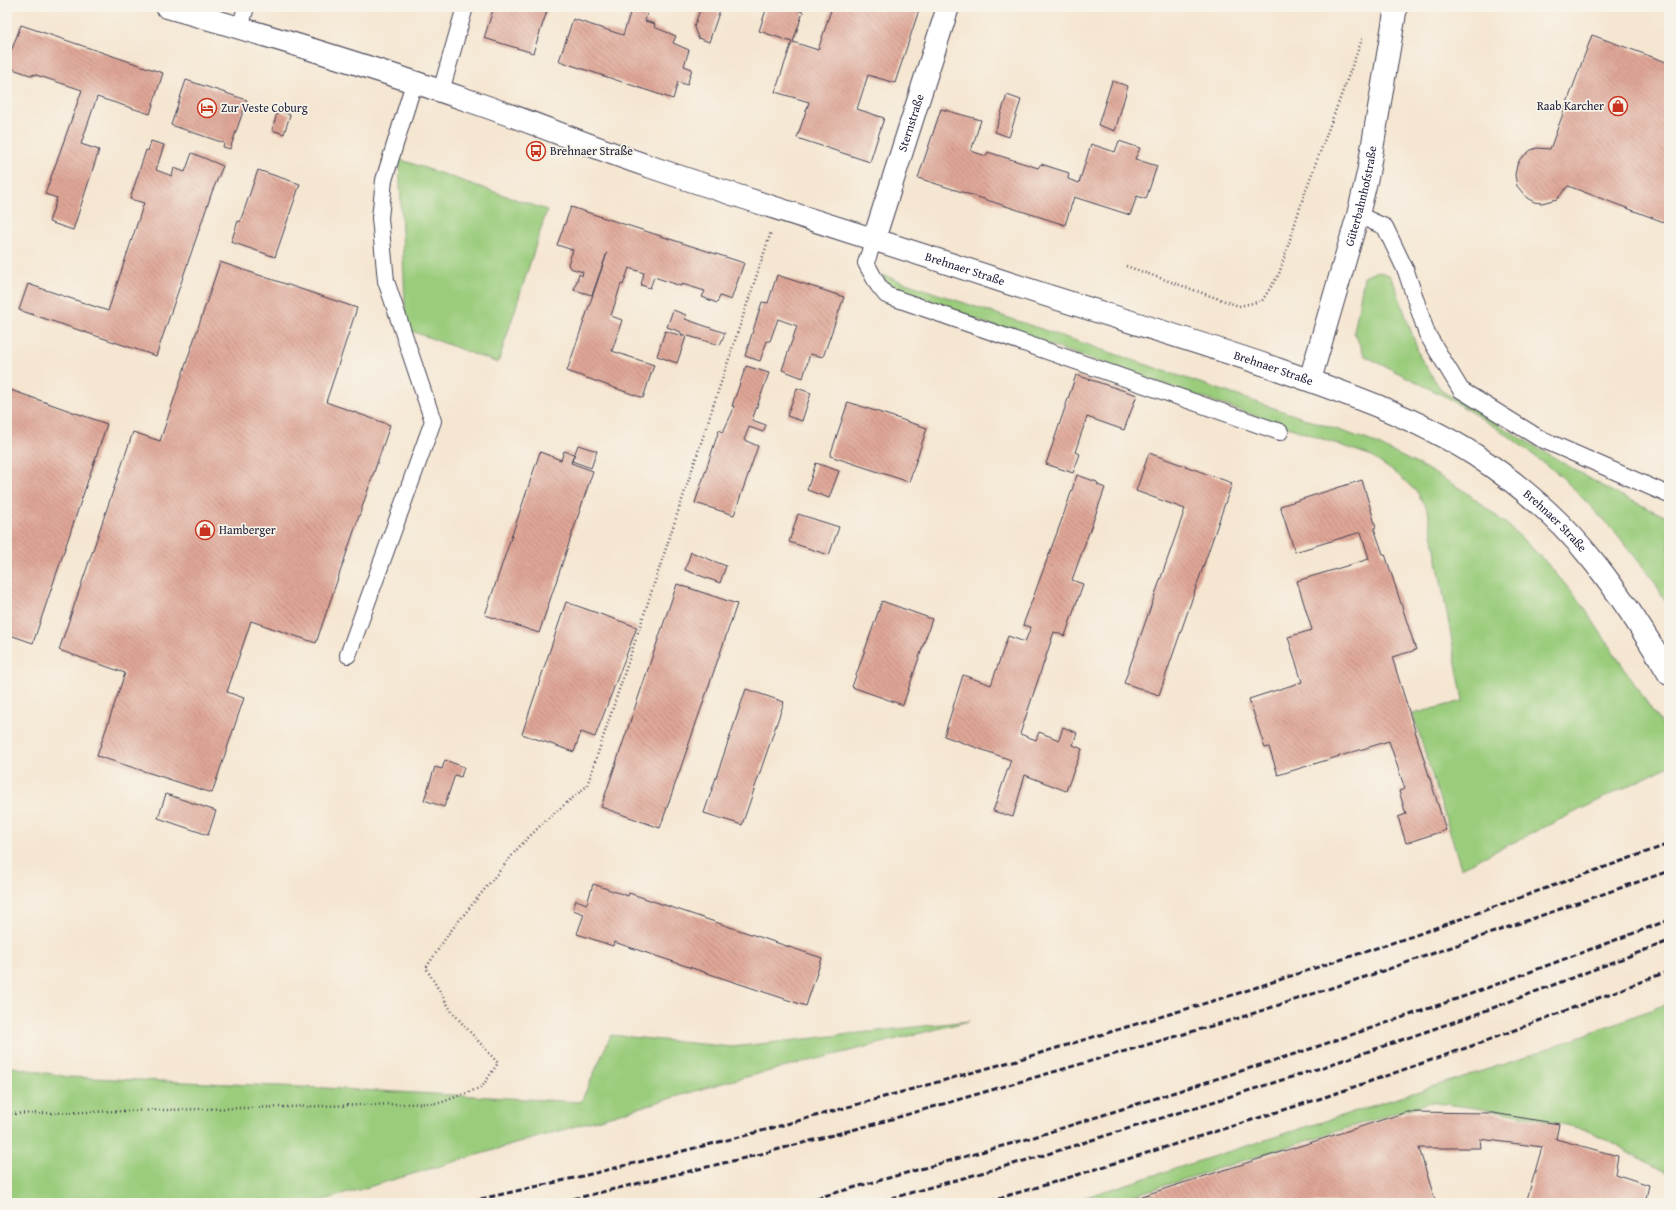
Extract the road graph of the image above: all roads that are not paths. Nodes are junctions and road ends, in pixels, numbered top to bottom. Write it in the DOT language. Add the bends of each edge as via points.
graph roads {
  1 [pos="167,7"];
  2 [pos="246,7"];
  3 [pos="465,7"];
  4 [pos="948,7"];
  5 [pos="1396,7"];
  6 [pos="240,28"];
  7 [pos="414,83"];
  8 [pos="440,91"];
  9 [pos="1358,215"];
  10 [pos="874,239"];
  11 [pos="1310,380"];
  12 [pos="1280,432"];
  13 [pos="1669,495"];
  14 [pos="348,655"];
  15 [pos="1669,674"];
  1 -- 6 [label="main road, Brehnaer Straße"];
  2 -- 6 [label="lane"];
  3 -- 8 [label="lane"];
  4 -- 10 [label="main road, Sternstraße"];
  5 -- 9 [label="main road, Güterbahnhofstraße" via="1380,108"];
  6 -- 7 [label="main road, Brehnaer Straße"];
  7 -- 8 [label="main road, Brehnaer Straße"];
  7 -- 14 [label="lane" via="384,180 380,218 386,281 433,421"];
  8 -- 10 [label="main road, Brehnaer Straße" via="646,165"];
  9 -- 11 [label="main road, Güterbahnhofstraße"];
  9 -- 13 [label="lane" via="1385,227 1406,271 1427,334 1461,390 1539,438"];
  10 -- 11 [label="main road, Brehnaer Straße"];
  10 -- 12 [label="lane" via="866,263 886,295"];
  11 -- 15 [label="main road, Brehnaer Straße" via="1426,427 1504,475 1568,532 1592,559 1639,624"];
}
